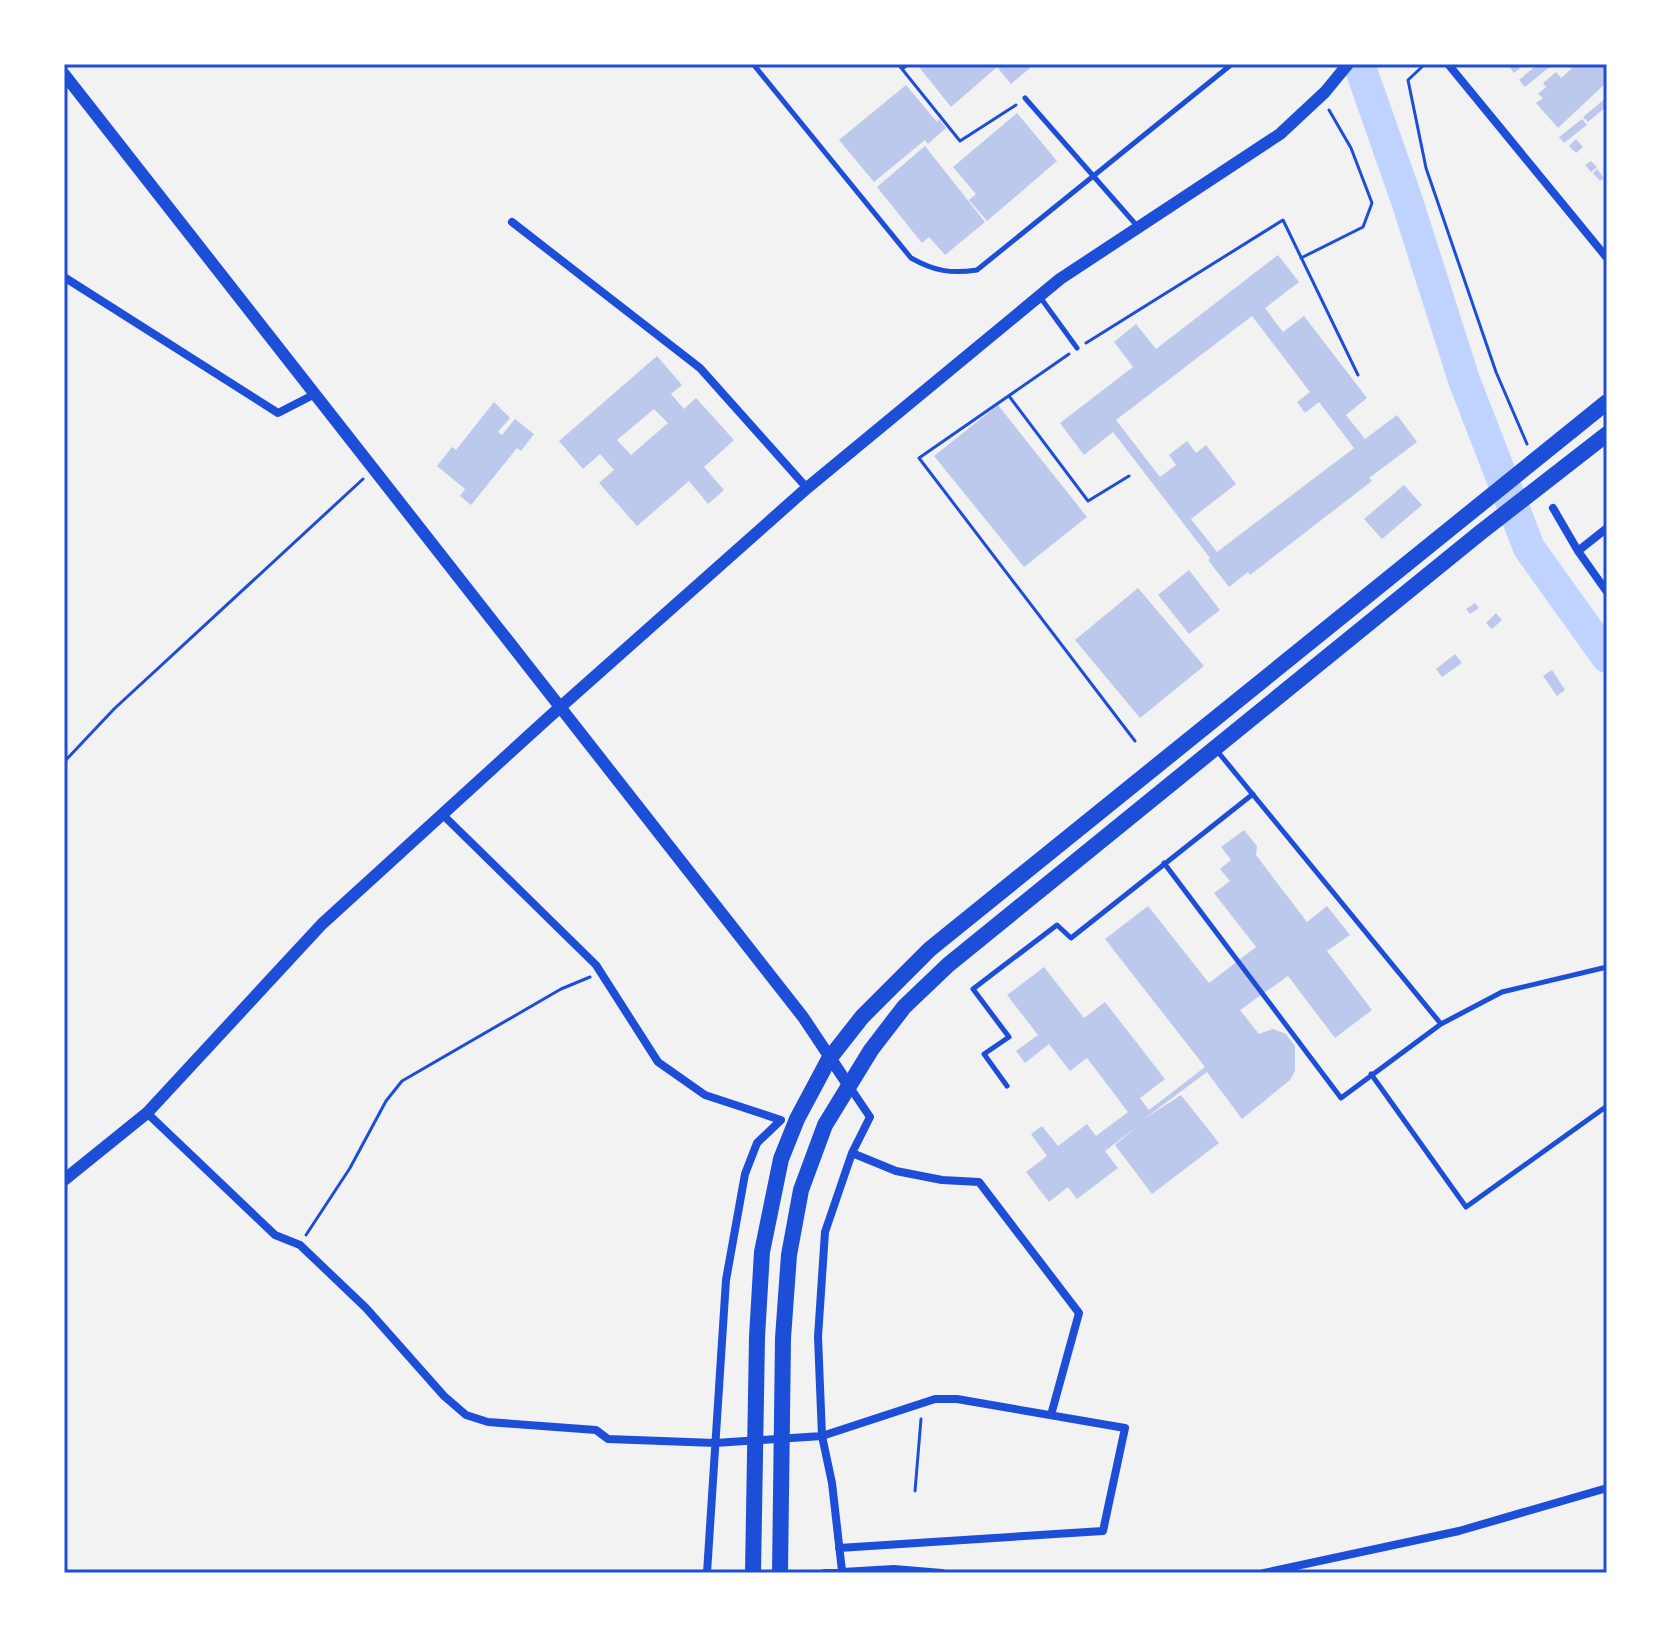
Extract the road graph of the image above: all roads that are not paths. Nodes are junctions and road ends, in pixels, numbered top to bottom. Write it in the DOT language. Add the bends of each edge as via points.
graph roads {
  1 [pos="753,64"];
  2 [pos="1232,64"];
  3 [pos="1348,64"];
  4 [pos="1448,64"];
  5 [pos="64,74"];
  6 [pos="1025,98"];
  7 [pos="1093,176"];
  8 [pos="512,222"];
  9 [pos="1138,227"];
  10 [pos="1607,258"];
  11 [pos="64,277"];
  12 [pos="1039,296"];
  13 [pos="1077,348"];
  14 [pos="315,394"];
  15 [pos="1607,402"];
  16 [pos="1607,434"];
  17 [pos="807,488"];
  18 [pos="1553,508"];
  19 [pos="1607,528"];
  20 [pos="1578,551"];
  21 [pos="1607,592"];
  22 [pos="560,707"];
  23 [pos="1215,748"];
  24 [pos="1253,794"];
  25 [pos="442,814"];
  26 [pos="1164,863"];
  27 [pos="1607,967"];
  28 [pos="1441,1024"];
  29 [pos="829,1059"];
  30 [pos="1371,1074"];
  31 [pos="849,1086"];
  32 [pos="1007,1086"];
  33 [pos="1607,1106"];
  34 [pos="147,1113"];
  35 [pos="852,1153"];
  36 [pos="64,1180"];
  37 [pos="1051,1415"];
  38 [pos="822,1436"];
  39 [pos="715,1443"];
  40 [pos="1607,1488"];
  41 [pos="839,1548"];
  42 [pos="842,1571"];
  43 [pos="707,1573"];
  44 [pos="753,1573"];
  45 [pos="780,1573"];
  46 [pos="825,1573"];
  47 [pos="942,1573"];
  48 [pos="1264,1573"];
  1 -- 7 [label="lane" via="911,258 933,270 977,270"];
  2 -- 7 [label="lane"];
  3 -- 9 [label="street" via="1280,134"];
  4 -- 10 [label="street"];
  5 -- 14 [label="street"];
  6 -- 7 [label="lane"];
  7 -- 9 [label="lane"];
  8 -- 17 [label="street" via="700,368"];
  9 -- 12 [label="street"];
  11 -- 14 [label="street" via="278,413"];
  12 -- 13 [label="lane"];
  12 -- 17 [label="street"];
  14 -- 22 [label="street"];
  15 -- 29 [label="main road" via="930,949 862,1017"];
  16 -- 23 [label="main road"];
  17 -- 22 [label="street"];
  18 -- 20 [label="street"];
  19 -- 20 [label="street"];
  20 -- 21 [label="street"];
  22 -- 25 [label="street"];
  22 -- 29 [label="street" via="803,1017"];
  23 -- 24 [label="lane"];
  23 -- 31 [label="main road" via="948,965 904,1007"];
  24 -- 26 [label="lane"];
  24 -- 28 [label="lane"];
  25 -- 34 [label="street" via="322,924"];
  25 -- 39 [label="street" via="602,972 658,1062 705,1095 781,1120 757,1143 745,1174 726,1280"];
  26 -- 30 [label="lane" via="1341,1098"];
  26 -- 32 [label="lane" via="1071,938 1057,925 973,989 1009,1037 984,1054"];
  27 -- 28 [label="lane" via="1502,992"];
  28 -- 30 [label="lane"];
  29 -- 31 [label="street"];
  29 -- 44 [label="main road" via="781,1159 762,1252"];
  30 -- 33 [label="lane" via="1466,1207"];
  31 -- 35 [label="street" via="870,1117"];
  31 -- 45 [label="main road" via="825,1125 801,1190 789,1255"];
  34 -- 36 [label="street"];
  34 -- 39 [label="street" via="275,1235 300,1245 466,1415 488,1422 596,1430 608,1439"];
  35 -- 37 [label="street" via="896,1171 979,1182 1079,1313"];
  35 -- 38 [label="street" via="825,1232 818,1337"];
  37 -- 38 [label="street" via="935,1399"];
  37 -- 41 [label="street" via="1125,1428 1103,1531"];
  38 -- 39 [label="street"];
  38 -- 41 [label="street"];
  39 -- 43 [label="street"];
  40 -- 48 [label="street" via="1459,1531"];
  41 -- 42 [label="street"];
  42 -- 46 [label="street"];
  42 -- 47 [label="street"];
}
